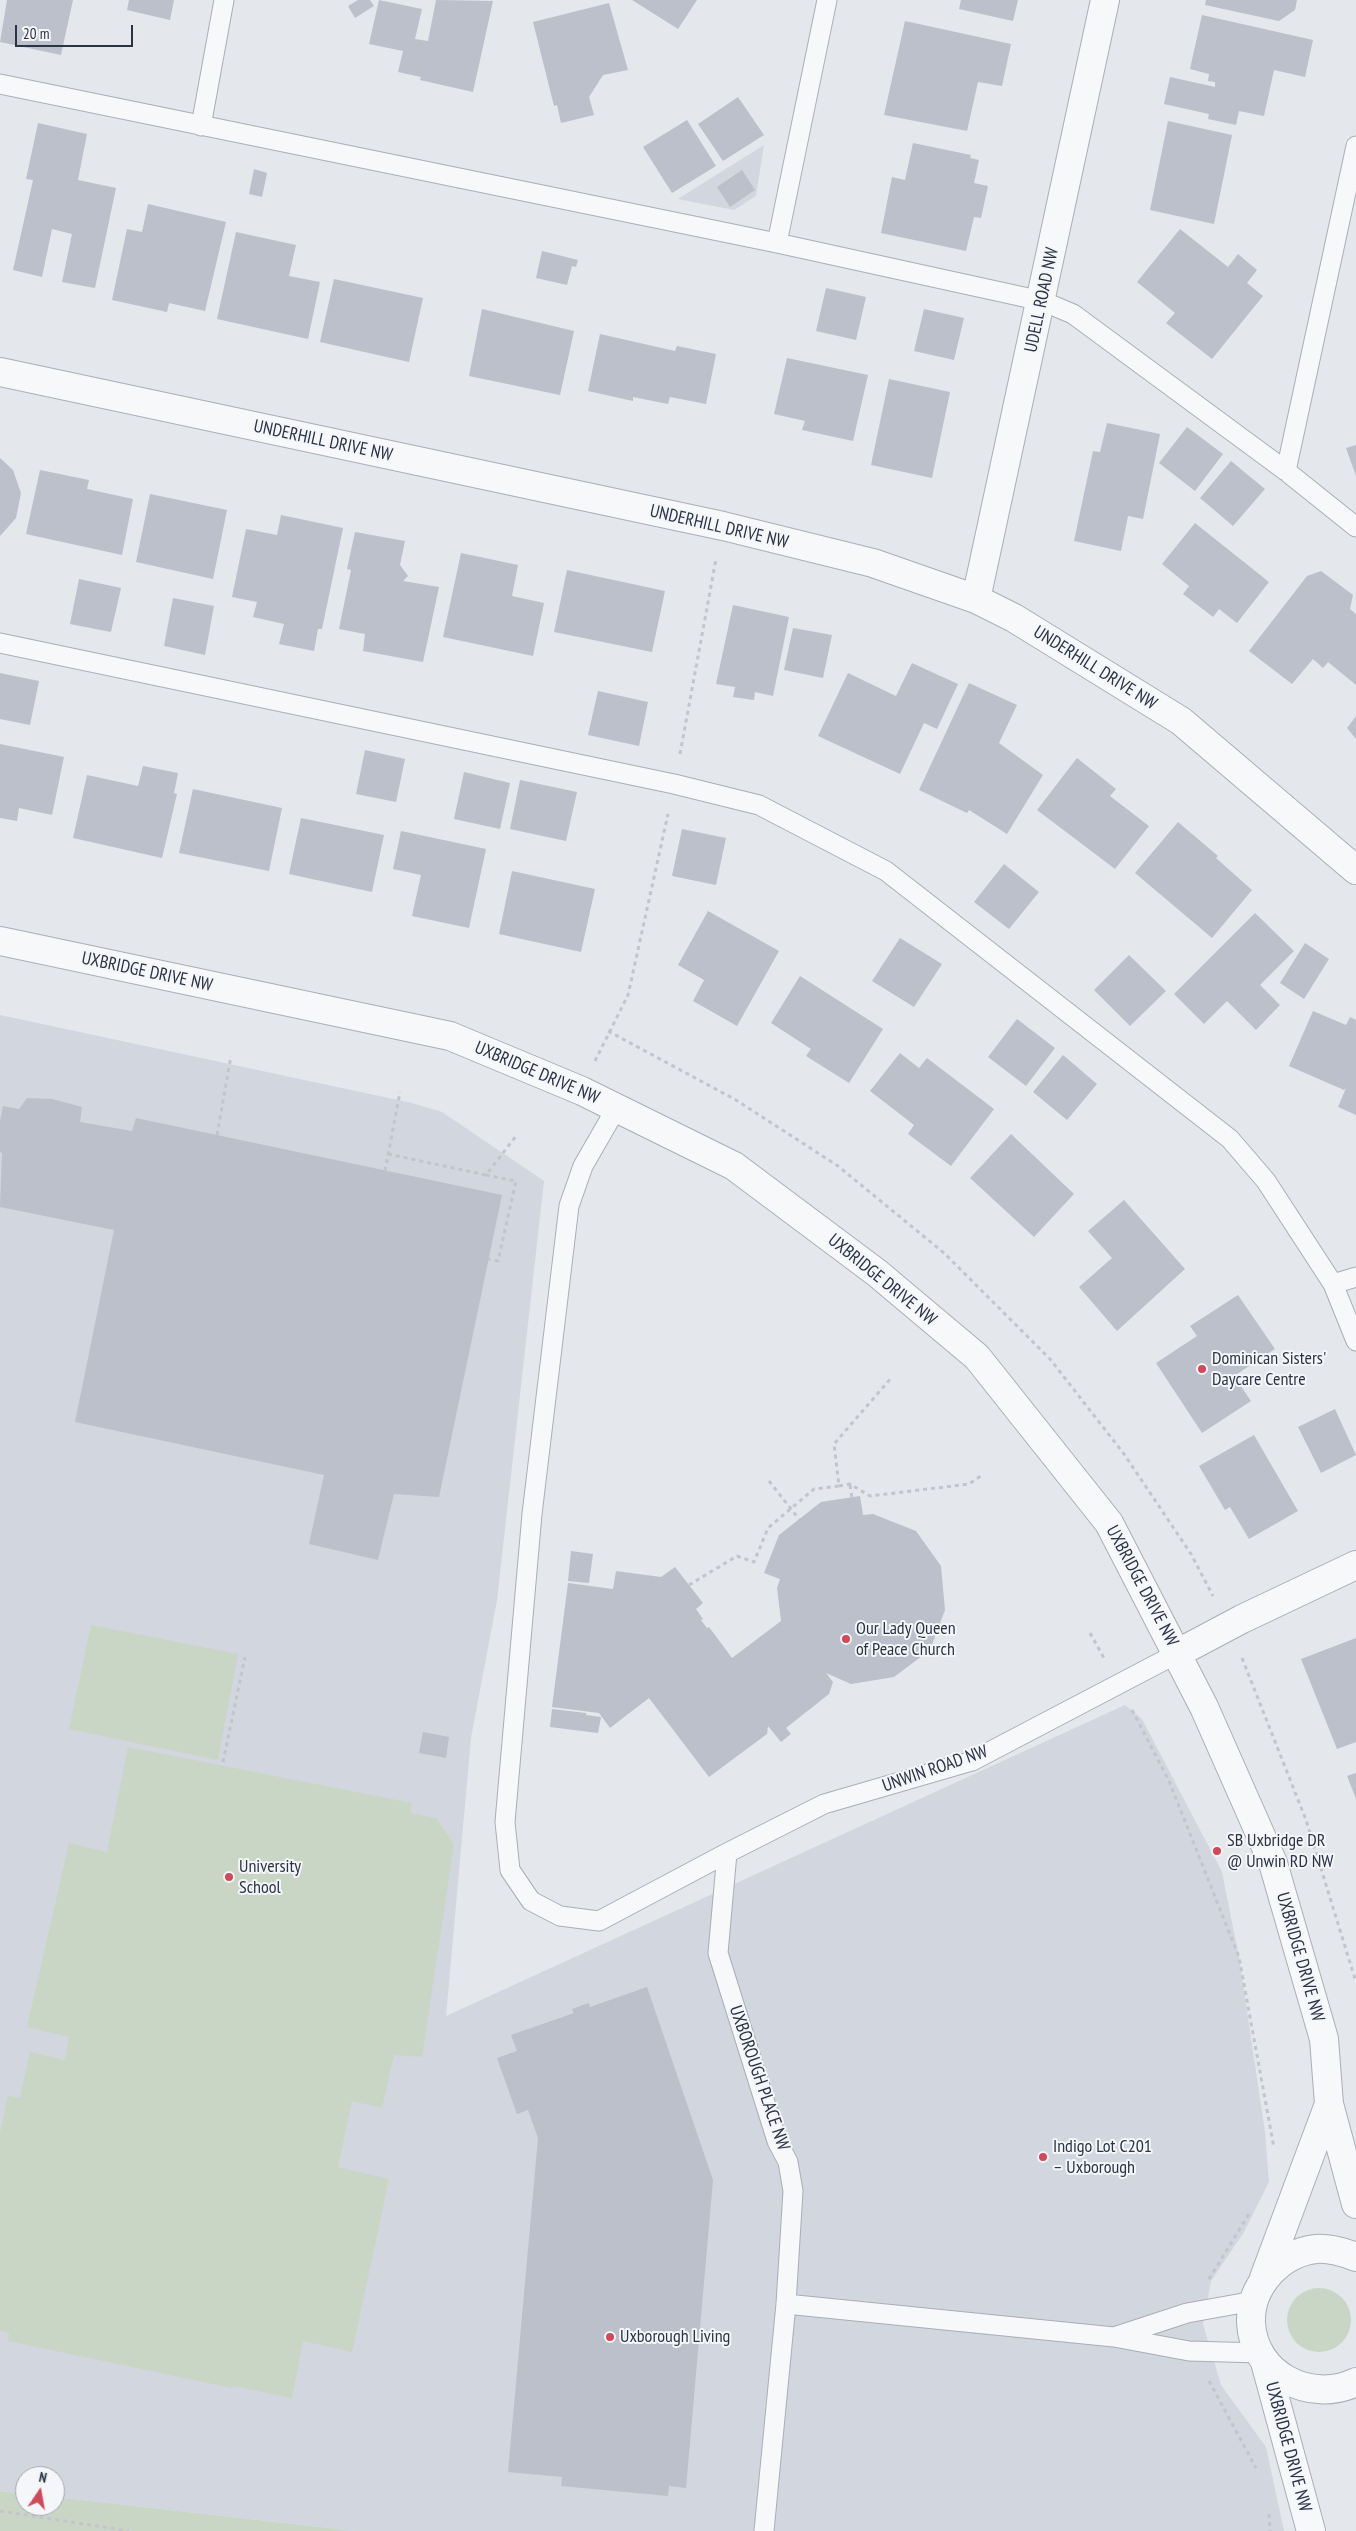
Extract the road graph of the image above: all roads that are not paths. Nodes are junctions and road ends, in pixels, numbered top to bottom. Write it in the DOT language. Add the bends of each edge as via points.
graph roads {
  1 [pos="224,0"];
  2 [pos="827,0"];
  3 [pos="1105,0"];
  4 [pos="0,84"];
  5 [pos="200,126"];
  6 [pos="1356,146"];
  7 [pos="777,243"];
  8 [pos="1042,301"];
  9 [pos="0,372"];
  10 [pos="1286,471"];
  11 [pos="1356,527"];
  12 [pos="976,598"];
  13 [pos="0,643"];
  14 [pos="1356,870"];
  15 [pos="0,941"];
  16 [pos="617,1107"];
  17 [pos="1356,1277"];
  18 [pos="1333,1284"];
  19 [pos="1356,1341"];
  20 [pos="1356,1565"];
  21 [pos="1178,1653"];
  22 [pos="728,1853"];
  23 [pos="1329,2104"];
  24 [pos="1356,2204"];
  25 [pos="1356,2257"];
  26 [pos="1258,2291"];
  27 [pos="786,2304"];
  28 [pos="1114,2337"];
  29 [pos="1263,2358"];
  30 [pos="1356,2382"];
  31 [pos="764,2531"];
  32 [pos="1311,2531"];
  1 -- 5 [label="lane"];
  2 -- 7 [label="lane"];
  3 -- 8 [label="street, UDELL ROAD NW"];
  4 -- 5 [label="lane"];
  5 -- 7 [label="lane"];
  6 -- 10 [label="lane"];
  7 -- 8 [label="lane"];
  8 -- 10 [label="lane" via="1073,314"];
  8 -- 12 [label="street, UDELL ROAD NW"];
  9 -- 12 [label="street, UNDERHILL DRIVE NW" via="723,526 873,563"];
  10 -- 11 [label="lane"];
  12 -- 14 [label="street, UNDERHILL DRIVE NW" via="1181,721"];
  13 -- 18 [label="lane" via="674,784 759,805 886,870 1230,1139 1266,1181"];
  15 -- 16 [label="street, UXBRIDGE DRIVE NW" via="450,1036"];
  16 -- 21 [label="street, UXBRIDGE DRIVE NW" via="734,1166 877,1273 977,1357 1109,1523"];
  16 -- 22 [label="lane, UNWIN ROAD NW" via="583,1166 569,1206 532,1514 505,1822 510,1870 531,1901 560,1916 600,1921"];
  17 -- 18 [label="lane"];
  18 -- 19 [label="lane"];
  20 -- 21 [label="street, UNWIN ROAD NW"];
  21 -- 22 [label="lane, UNWIN ROAD NW" via="972,1760 824,1804"];
  21 -- 23 [label="street, UXBRIDGE DRIVE NW" via="1273,1863 1324,2039"];
  22 -- 27 [label="lane, UXBOROUGH PLACE NW" via="718,1952 777,2141 788,2162 793,2191"];
  23 -- 24 [label="street, UXBRIDGE DRIVE NW"];
  23 -- 26 [label="street, UXBRIDGE DRIVE NW"];
  25 -- 26 [label="street" via="1338,2250 1316,2249 1295,2254 1277,2265"];
  26 -- 28 [label="lane"];
  26 -- 29 [label="street, UXBRIDGE DRIVE NW" via="1251,2322"];
  27 -- 28 [label="lane"];
  27 -- 31 [label="lane, UXBOROUGH PLACE NW"];
  28 -- 29 [label="lane"];
  29 -- 30 [label="street" via="1281,2378 1301,2388 1323,2391 1344,2388"];
  29 -- 32 [label="street, UXBRIDGE DRIVE NW"];
}
